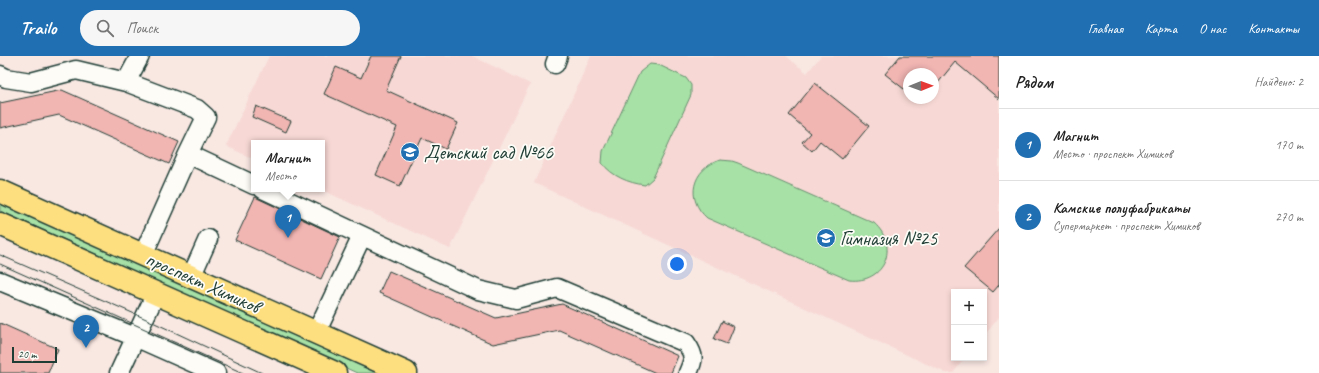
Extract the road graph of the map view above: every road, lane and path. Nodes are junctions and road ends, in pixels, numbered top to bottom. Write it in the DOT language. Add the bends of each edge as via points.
graph roads {
  1 [pos="140,56"];
  2 [pos="0,75"];
  3 [pos="126,82"];
  4 [pos="188,154"];
  5 [pos="251,184"];
  6 [pos="0,191"];
  7 [pos="269,192"];
  8 [pos="0,224"];
  9 [pos="362,236"];
  10 [pos="208,239"];
  11 [pos="143,255"];
  12 [pos="191,277"];
  13 [pos="0,281"];
  14 [pos="156,293"];
  15 [pos="316,333"];
  16 [pos="135,337"];
  17 [pos="119,373"];
  18 [pos="216,373"];
  19 [pos="335,373"];
  20 [pos="406,373"];
  21 [pos="688,373"];
  1 -- 3 [label="lane"];
  2 -- 3 [label="lane" via="31,82 76,70"];
  3 -- 4 [label="lane" via="197,109 206,117"];
  4 -- 5 [label="lane"];
  4 -- 11 [label="lane"];
  6 -- 11 [label="main road, проспект Химиков"];
  7 -- 9 [label="lane"];
  8 -- 14 [label="main road, проспект Химиков"];
  9 -- 15 [label="lane"];
  9 -- 21 [label="lane" via="478,290 516,299 557,288 686,343 694,360"];
  10 -- 12 [label="lane"];
  11 -- 12 [label="main road, проспект Химиков"];
  12 -- 15 [label="main road, проспект Химиков"];
  13 -- 16 [label="lane"];
  14 -- 16 [label="lane"];
  14 -- 19 [label="main road, проспект Химиков"];
  15 -- 20 [label="main road, проспект Химиков"];
  16 -- 17 [label="lane"];
  16 -- 18 [label="lane"];
}
